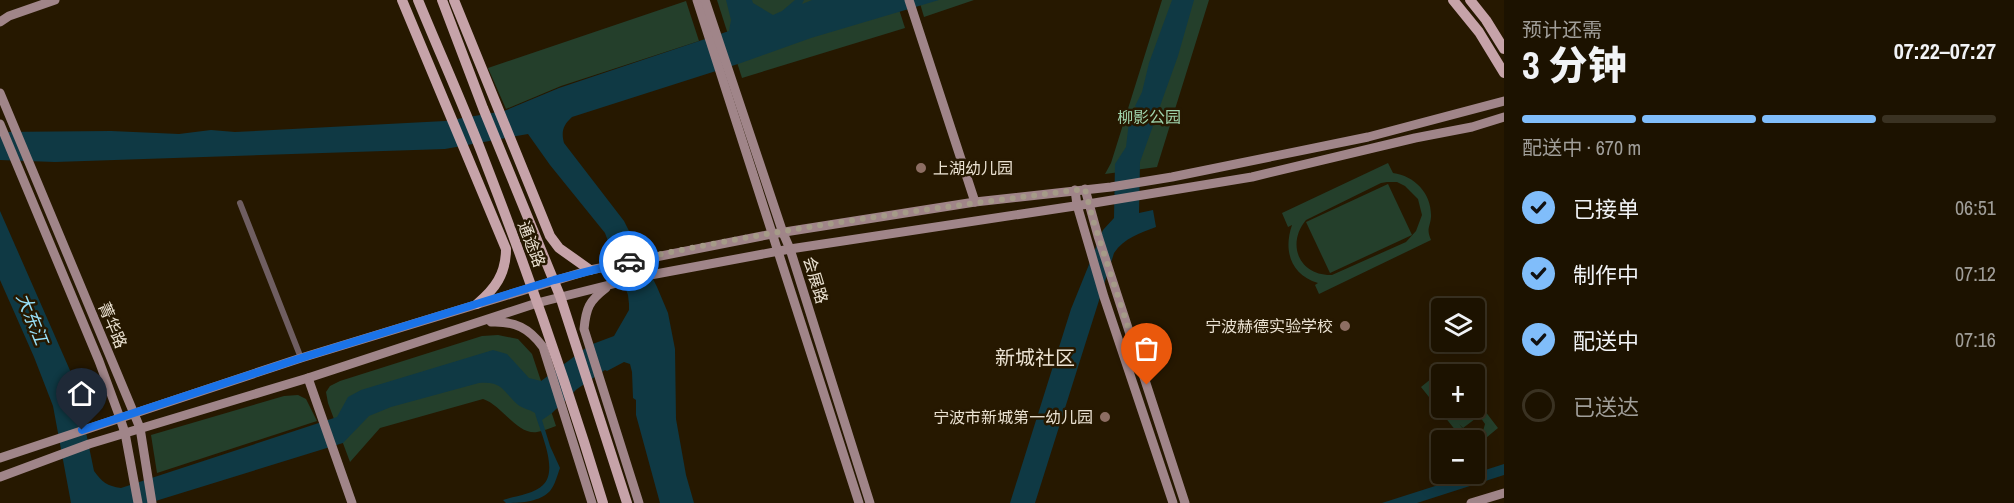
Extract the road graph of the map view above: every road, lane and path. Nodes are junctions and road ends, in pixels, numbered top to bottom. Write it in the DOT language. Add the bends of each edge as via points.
graph roads {
  1 [pos="55,0"];
  2 [pos="402,0"];
  3 [pos="418,0"];
  4 [pos="442,0"];
  5 [pos="454,0"];
  6 [pos="696,0"];
  7 [pos="705,0"];
  8 [pos="909,0"];
  9 [pos="1453,0"];
  10 [pos="1470,0"];
  11 [pos="0,22"];
  12 [pos="711,32"];
  13 [pos="1504,49"];
  14 [pos="724,72"];
  15 [pos="1504,73"];
  16 [pos="0,93"];
  17 [pos="1504,101"];
  18 [pos="1504,117"];
  19 [pos="1,126"];
  20 [pos="1085,189"];
  21 [pos="1074,190"];
  22 [pos="975,202"];
  23 [pos="240,203"];
  24 [pos="1088,204"];
  25 [pos="1077,205"];
  26 [pos="783,233"];
  27 [pos="772,234"];
  28 [pos="790,249"];
  29 [pos="778,251"];
  30 [pos="590,270"];
  31 [pos="554,280"];
  32 [pos="614,283"];
  33 [pos="532,288"];
  34 [pos="560,296"];
  35 [pos="537,303"];
  36 [pos="477,304"];
  37 [pos="478,322"];
  38 [pos="301,358"];
  39 [pos="308,378"];
  40 [pos="568,406"];
  41 [pos="134,413"];
  42 [pos="120,418"];
  43 [pos="140,428"];
  44 [pos="125,433"];
  45 [pos="0,458"];
  46 [pos="0,477"];
  47 [pos="1504,493"];
  48 [pos="138,503"];
  49 [pos="152,503"];
  50 [pos="352,503"];
  51 [pos="592,503"];
  52 [pos="603,503"];
  53 [pos="627,503"];
  54 [pos="639,503"];
  55 [pos="858,503"];
  56 [pos="870,503"];
  57 [pos="1173,503"];
  58 [pos="1185,503"];
  59 [pos="1471,503"];
  1 -- 11 [label="main road"];
  2 -- 36 [label="main road" via="506,249 503,274 496,287"];
  3 -- 33 [label="main road, 通途路"];
  4 -- 31 [label="main road, 通途路"];
  5 -- 30 [label="main road" via="550,236 559,248"];
  6 -- 12 [label="main road, 会展路"];
  7 -- 12 [label="main road, 会展路"];
  8 -- 22 [label="main road"];
  9 -- 15 [label="main road"];
  10 -- 13 [label="main road"];
  12 -- 14 [label="main road, 会展路"];
  14 -- 26 [label="main road, 会展路"];
  14 -- 27 [label="main road, 会展路"];
  16 -- 41 [label="main road, 菁华路"];
  17 -- 20 [label="main road" via="1257,161"];
  18 -- 24 [label="main road" via="1252,177"];
  19 -- 42 [label="main road"];
  20 -- 21 [label="main road"];
  20 -- 24 [label="main road"];
  21 -- 22 [label="main road"];
  21 -- 25 [label="main road"];
  22 -- 26 [label="main road"];
  23 -- 38 [label="street"];
  24 -- 25 [label="main road"];
  24 -- 58 [label="main road"];
  25 -- 28 [label="main road"];
  25 -- 57 [label="main road"];
  26 -- 27 [label="main road"];
  26 -- 28 [label="main road, 会展路"];
  27 -- 29 [label="main road, 会展路"];
  27 -- 30 [label="main road"];
  28 -- 29 [label="main road"];
  28 -- 56 [label="main road, 会展路"];
  29 -- 32 [label="main road"];
  29 -- 55 [label="main road, 会展路"];
  30 -- 31 [label="main road"];
  31 -- 33 [label="main road"];
  31 -- 34 [label="main road, 通途路"];
  32 -- 34 [label="main road"];
  32 -- 54 [label="main road" via="592,300 585,313 584,329"];
  33 -- 35 [label="main road, 通途路"];
  33 -- 36 [label="main road"];
  34 -- 35 [label="main road"];
  34 -- 53 [label="main road, 通途路"];
  35 -- 37 [label="main road"];
  35 -- 40 [label="main road, 通途路" via="558,359"];
  36 -- 38 [label="main road"];
  37 -- 39 [label="main road"];
  37 -- 40 [label="main road" via="508,323 534,334"];
  38 -- 41 [label="main road"];
  39 -- 43 [label="main road"];
  39 -- 50 [label="main road"];
  40 -- 51 [label="main road"];
  40 -- 52 [label="main road, 通途路"];
  41 -- 42 [label="main road"];
  41 -- 43 [label="main road, 菁华路"];
  42 -- 44 [label="main road"];
  42 -- 45 [label="main road"];
  43 -- 44 [label="main road"];
  43 -- 49 [label="main road, 菁华路"];
  44 -- 46 [label="main road"];
  44 -- 48 [label="main road"];
  47 -- 59 [label="main road"];
}
